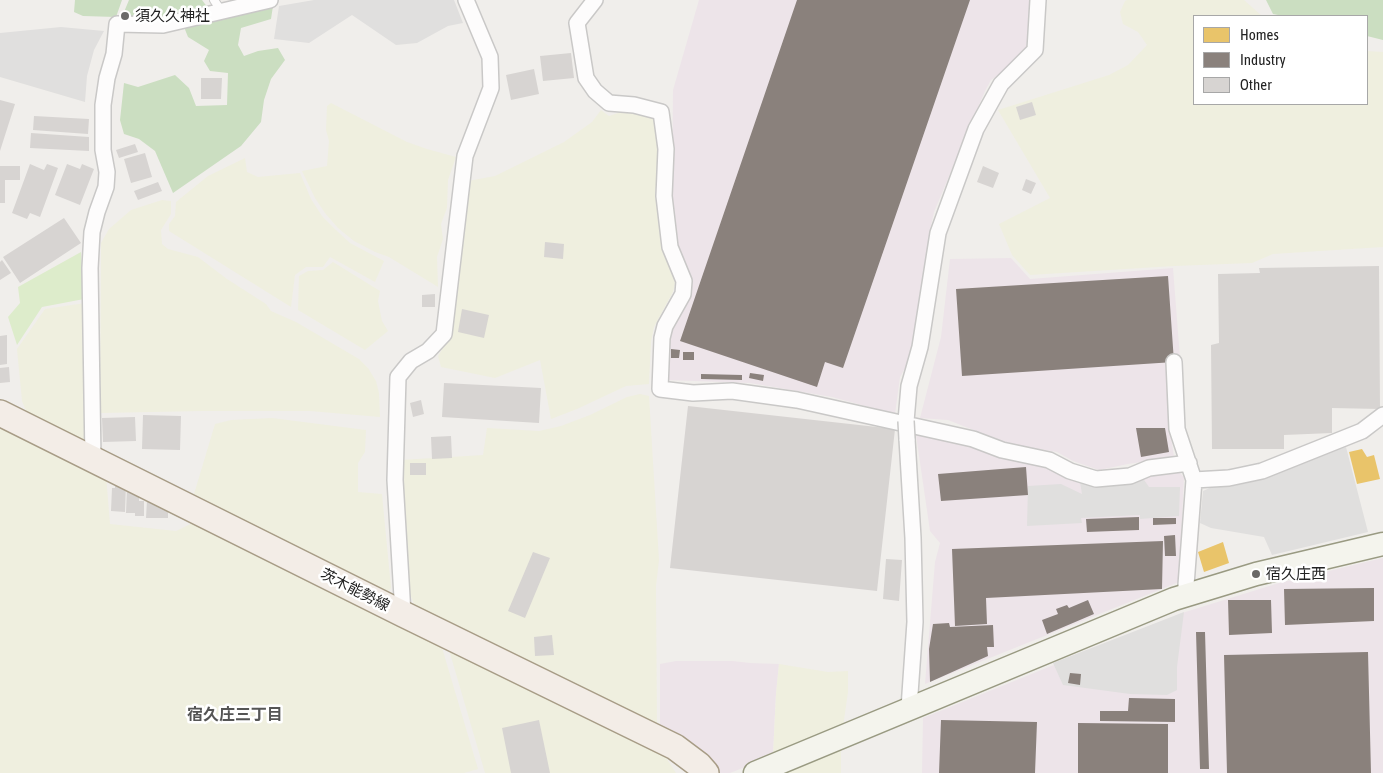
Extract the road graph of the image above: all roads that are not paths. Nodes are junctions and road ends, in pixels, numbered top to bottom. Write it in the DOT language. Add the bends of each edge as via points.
graph roads {
  1 [pos="270,0"];
  2 [pos="466,0"];
  3 [pos="595,0"];
  4 [pos="1038,0"];
  5 [pos="218,6"];
  6 [pos="1174,362"];
  7 [pos="0,413"];
  8 [pos="1383,415"];
  9 [pos="94,460"];
  10 [pos="1189,463"];
  11 [pos="1194,480"];
  12 [pos="1383,544"];
  13 [pos="1187,594"];
  14 [pos="403,614"];
  15 [pos="909,708"];
  16 [pos="706,773"];
  17 [pos="755,773"];
  1 -- 5 [label="street"];
  2 -- 14 [label="street" via="490,57 491,88 465,156 444,334 428,351 411,361 398,377 395,480"];
  3 -- 10 [label="street" via="577,22 586,78 609,103 661,112 666,149 664,196 670,247 684,281 683,294 662,338 660,389 693,393 732,391 797,400 1049,460 1096,479 1130,476 1149,468"];
  4 -- 15 [label="street, bridge" via="1034,50 1001,84 976,129 938,233 920,347 909,386 906,421 914,622"];
  5 -- 9 [label="street" via="164,25 117,24 103,104 106,187 92,232 90,268"];
  6 -- 10 [label="street" via="1177,429"];
  7 -- 9 [label="main road, 茨木能勢線"];
  8 -- 11 [label="street" via="1362,431 1262,471 1229,478"];
  9 -- 14 [label="main road, 茨木能勢線"];
  10 -- 11 [label="street"];
  11 -- 13 [label="street"];
  12 -- 13 [label="street"];
  13 -- 15 [label="street"];
  14 -- 16 [label="main road, 茨木能勢線" via="674,747"];
  15 -- 17 [label="street"];
}
